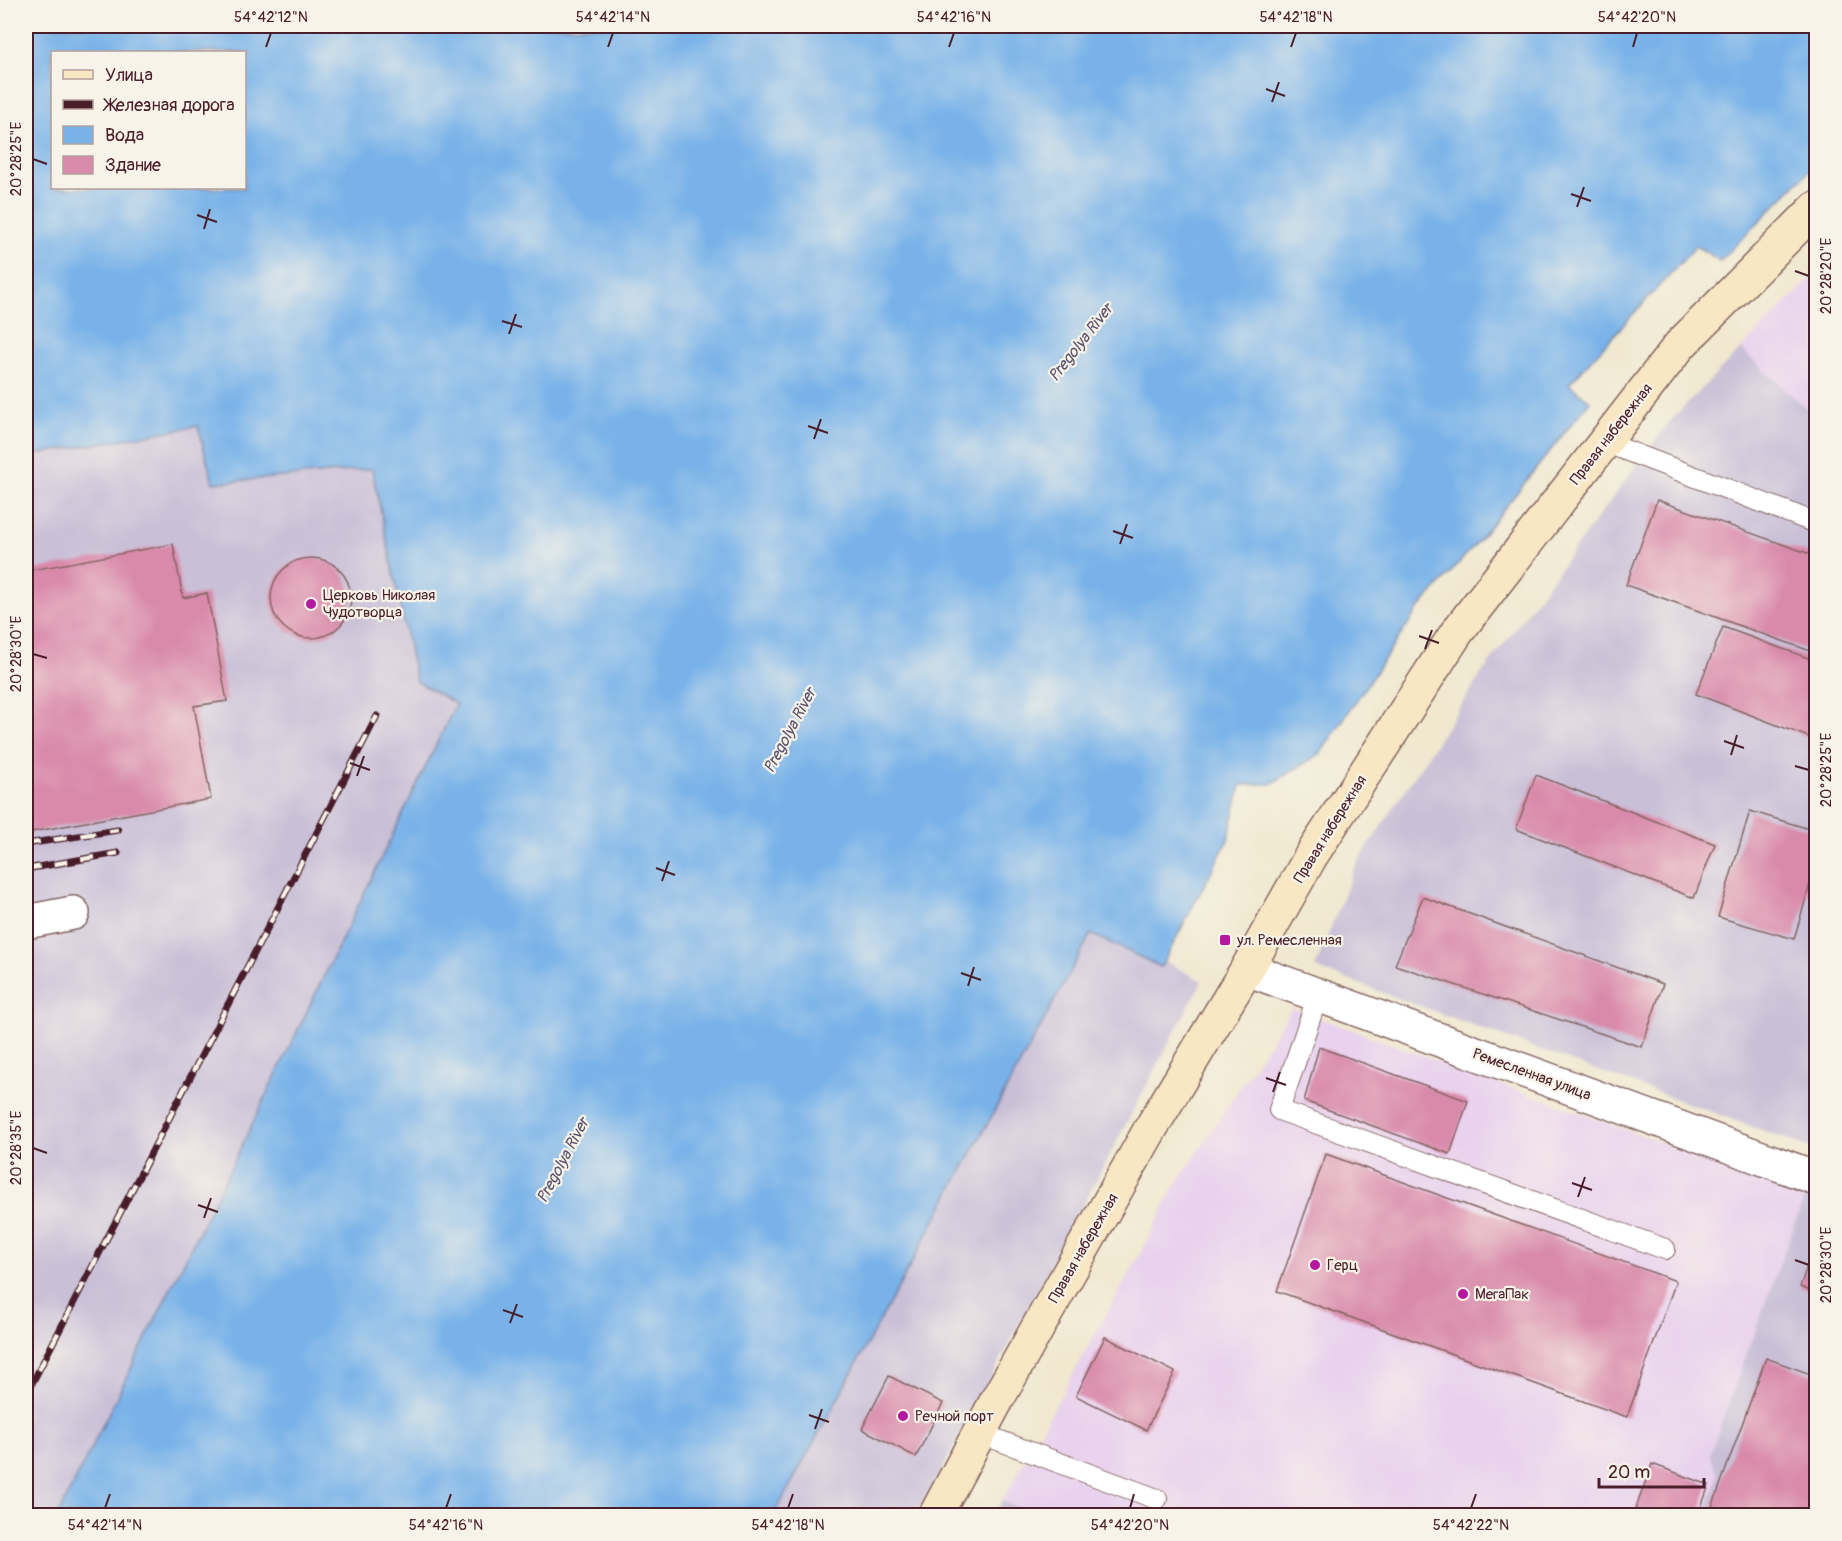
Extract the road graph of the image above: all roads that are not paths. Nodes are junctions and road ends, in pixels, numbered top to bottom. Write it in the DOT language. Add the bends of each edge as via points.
graph roads {
  1 [pos="1816,208"];
  2 [pos="1604,442"];
  3 [pos="1816,523"];
  4 [pos="73,914"];
  5 [pos="26,921"];
  6 [pos="1247,969"];
  7 [pos="1318,995"];
  8 [pos="1816,1178"];
  9 [pos="1665,1249"];
  10 [pos="979,1433"];
  11 [pos="1157,1499"];
  12 [pos="935,1515"];
  1 -- 2 [label="main road, Правая набережная" via="1680,345"];
  2 -- 3 [label="lane"];
  2 -- 6 [label="main road, Правая набережная" via="1457,632 1311,856"];
  4 -- 5 [label="street"];
  6 -- 7 [label="street, Ремесленная улица"];
  6 -- 10 [label="main road, Правая набережная" via="1145,1138"];
  7 -- 8 [label="street, Ремесленная улица"];
  7 -- 9 [label="lane" via="1279,1110"];
  10 -- 11 [label="lane"];
  10 -- 12 [label="main road, Правая набережная"];
}
